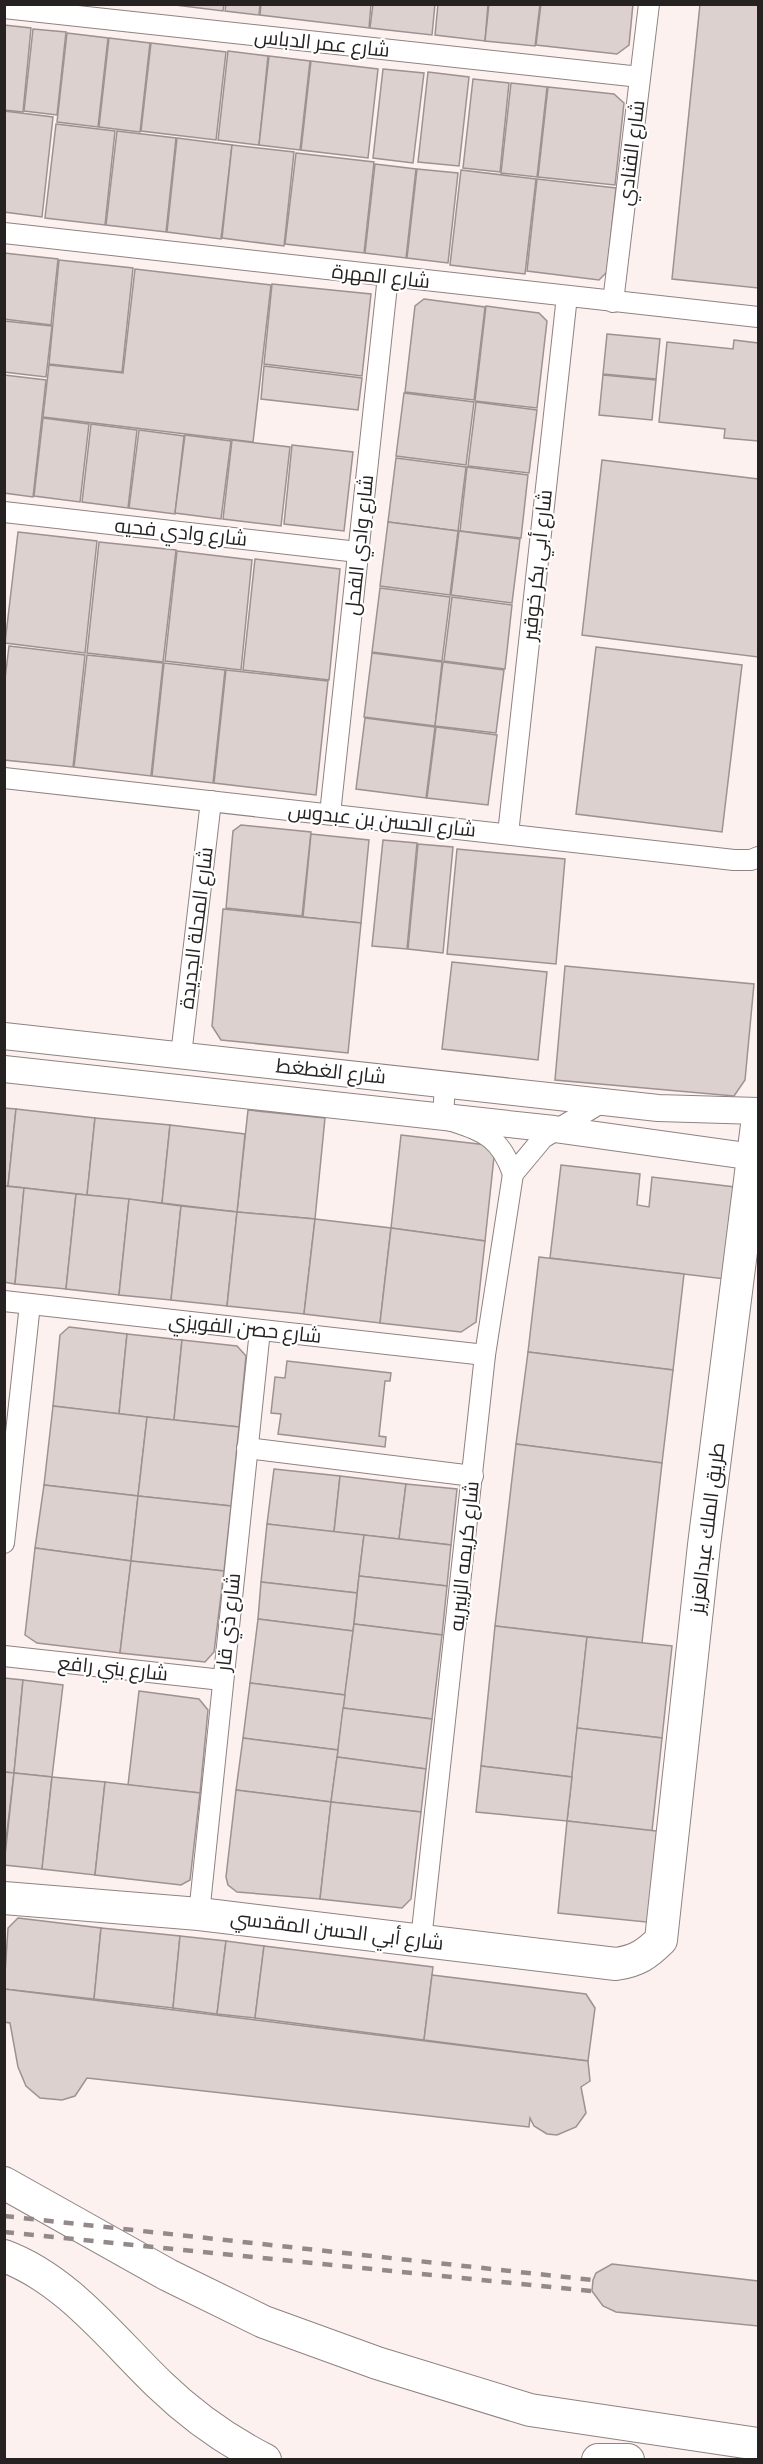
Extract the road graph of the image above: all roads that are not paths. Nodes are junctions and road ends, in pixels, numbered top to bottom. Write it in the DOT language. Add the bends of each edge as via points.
graph roads {
  1 [pos="649,4"];
  2 [pos="4,8"];
  3 [pos="137,13"];
  4 [pos="640,78"];
  5 [pos="4,233"];
  6 [pos="388,276"];
  7 [pos="567,296"];
  8 [pos="613,302"];
  9 [pos="759,316"];
  10 [pos="4,512"];
  11 [pos="358,552"];
  12 [pos="4,778"];
  13 [pos="211,801"];
  14 [pos="330,814"];
  15 [pos="508,834"];
  16 [pos="759,857"];
  17 [pos="4,1036"];
  18 [pos="181,1054"];
  19 [pos="4,1069"];
  20 [pos="445,1084"];
  21 [pos="604,1101"];
  22 [pos="658,1108"];
  23 [pos="759,1111"];
  24 [pos="759,1117"];
  25 [pos="443,1118"];
  26 [pos="554,1130"];
  27 [pos="655,1144"];
  28 [pos="754,1157"];
  29 [pos="513,1174"];
  30 [pos="4,1301"];
  31 [pos="30,1304"];
  32 [pos="261,1330"];
  33 [pos="485,1355"];
  34 [pos="248,1448"];
  35 [pos="473,1476"];
  36 [pos="4,1543"];
  37 [pos="4,1656"];
  38 [pos="222,1680"];
  39 [pos="4,1898"];
  40 [pos="199,1914"];
  41 [pos="421,1940"];
  42 [pos="661,1940"];
  43 [pos="4,2183"];
  44 [pos="4,2256"];
  45 [pos="759,2444"];
  46 [pos="264,2460"];
  47 [pos="598,2460"];
  48 [pos="628,2460"];
  1 -- 4 [label="street, شارع القنادي"];
  2 -- 3 [label="street, شارع عمر الدباس"];
  3 -- 4 [label="street, شارع عمر الدباس"];
  4 -- 8 [label="street, شارع القنادي"];
  5 -- 6 [label="street, شارع المهرة"];
  6 -- 7 [label="street, شارع المهرة"];
  6 -- 11 [label="street, شارع وادي الفحل"];
  7 -- 8 [label="street, شارع المهرة"];
  7 -- 15 [label="street, شارع أبي بكر خوقير"];
  8 -- 9 [label="street, شارع المهرة"];
  10 -- 11 [label="street, شارع وادي فحيه"];
  11 -- 14 [label="street, شارع وادي الفحل"];
  12 -- 13 [label="street, شارع الحسن بن عبدوس"];
  13 -- 14 [label="street, شارع الحسن بن عبدوس"];
  13 -- 18 [label="street, شارع المحلة الجديدة"];
  14 -- 15 [label="street, شارع الحسن بن عبدوس"];
  15 -- 16 [label="street, شارع الحسن بن عبدوس" via="734,860"];
  17 -- 18 [label="street, شارع الغطغط"];
  18 -- 20 [label="street, شارع الغطغط"];
  19 -- 25 [label="street, شارع الغطغط"];
  20 -- 21 [label="street, شارع الغطغط"];
  20 -- 25 [label="street"];
  21 -- 22 [label="street, شارع الغطغط"];
  21 -- 26 [label="street, شارع كريمه الزبيريه"];
  22 -- 23 [label="street, شارع الغطغط"];
  22 -- 27 [label="street" via="669,1125 665,1137"];
  24 -- 28 [label="main road, طريق الملك عبدالعزيز"];
  25 -- 26 [label="street, شارع الغطغط"];
  25 -- 29 [label="street" via="489,1135 501,1146"];
  26 -- 27 [label="street, شارع الغطغط"];
  26 -- 29 [label="street, شارع كريمه الزبيريه" via="533,1148"];
  27 -- 28 [label="street, شارع الغطغط"];
  28 -- 42 [label="main road, طريق الملك عبدالعزيز" via="704,1545"];
  29 -- 33 [label="street, شارع كريمه الزبيريه"];
  30 -- 31 [label="street, شارع حصن الفويزي"];
  31 -- 32 [label="street, شارع حصن الفويزي"];
  31 -- 36 [label="street"];
  32 -- 33 [label="street, شارع حصن الفويزي"];
  32 -- 34 [label="street, شارع ذي قار"];
  33 -- 35 [label="street, شارع كريمه الزبيريه"];
  34 -- 35 [label="street"];
  34 -- 38 [label="street, شارع ذي قار"];
  35 -- 41 [label="street, شارع كريمه الزبيريه"];
  37 -- 38 [label="street, شارع بني رافع"];
  38 -- 40 [label="street, شارع ذي قار"];
  39 -- 40 [label="main road, شارع أبي الحسن المقدسي"];
  40 -- 41 [label="main road, شارع أبي الحسن المقدسي"];
  41 -- 42 [label="main road, شارع أبي الحسن المقدسي" via="616,1964 635,1961"];
  43 -- 45 [label="main road" via="168,2275 264,2322 377,2363 530,2410"];
  44 -- 46 [label="main road" via="69,2297 193,2414 229,2441"];
  47 -- 48 [label="main road"];
}
